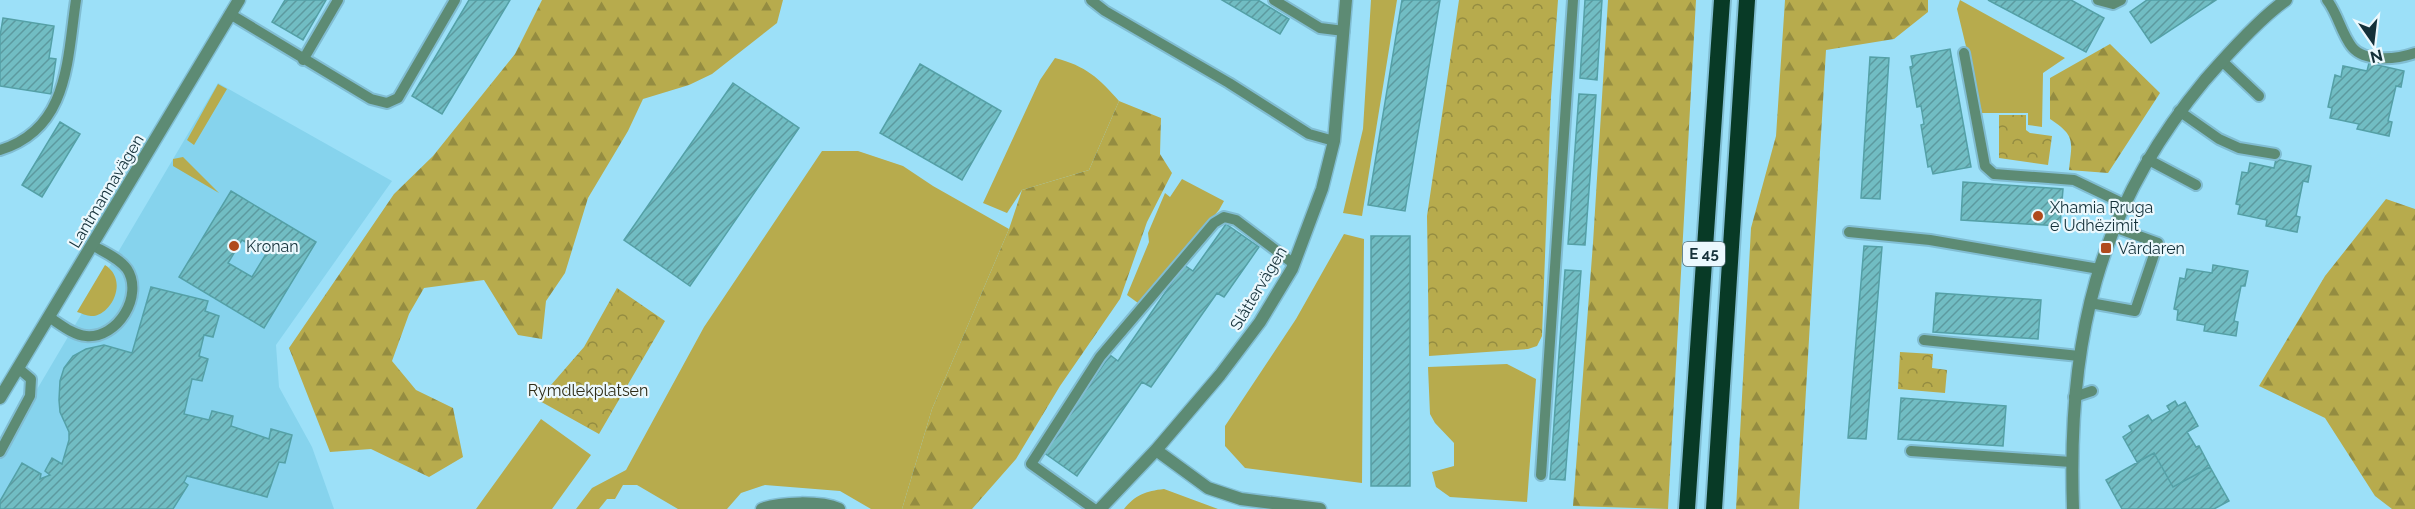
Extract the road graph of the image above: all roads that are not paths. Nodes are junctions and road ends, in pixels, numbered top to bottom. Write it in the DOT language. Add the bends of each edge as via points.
graph roads {
  1 [pos="76,0"];
  2 [pos="239,0"];
  3 [pos="338,0"];
  4 [pos="455,0"];
  5 [pos="1091,0"];
  6 [pos="1274,0"];
  7 [pos="1347,0"];
  8 [pos="1573,0"];
  9 [pos="1722,0"];
  10 [pos="1747,0"];
  11 [pos="2098,0"];
  12 [pos="2121,0"];
  13 [pos="2327,0"];
  14 [pos="2282,1"];
  15 [pos="230,14"];
  16 [pos="1344,31"];
  17 [pos="1964,53"];
  18 [pos="2415,53"];
  19 [pos="303,60"];
  20 [pos="2222,61"];
  21 [pos="2259,96"];
  22 [pos="2180,111"];
  23 [pos="1334,141"];
  24 [pos="0,150"];
  25 [pos="2275,154"];
  26 [pos="2147,159"];
  27 [pos="2196,185"];
  28 [pos="2124,204"];
  29 [pos="2114,227"];
  30 [pos="1849,232"];
  31 [pos="92,245"];
  32 [pos="1294,264"];
  33 [pos="2099,269"];
  34 [pos="2090,303"];
  35 [pos="49,316"];
  36 [pos="1924,340"];
  37 [pos="2079,356"];
  38 [pos="18,368"];
  39 [pos="2092,391"];
  40 [pos="2074,397"];
  41 [pos="0,398"];
  42 [pos="1156,450"];
  43 [pos="1911,451"];
  44 [pos="0,452"];
  45 [pos="2071,462"];
  46 [pos="1541,475"];
  47 [pos="762,509"];
  48 [pos="839,509"];
  49 [pos="1094,509"];
  50 [pos="1100,509"];
  51 [pos="1320,509"];
  52 [pos="1687,509"];
  53 [pos="1714,509"];
  54 [pos="2073,509"];
  1 -- 24 [label="lane" via="63,84 53,112 39,130 18,145"];
  2 -- 15 [label="street, Lantmannavägen"];
  3 -- 19 [label="lane"];
  4 -- 19 [label="lane" via="398,98 387,103 371,99"];
  5 -- 23 [label="lane" via="1309,134"];
  6 -- 16 [label="lane" via="1320,28"];
  7 -- 16 [label="street, Slåttervägen"];
  8 -- 46 [label="lane"];
  9 -- 52 [label="highway, E 45"];
  10 -- 53 [label="highway, E 45"];
  11 -- 12 [label="lane" via="2113,4"];
  13 -- 18 [label="lane" via="2352,47 2362,54 2386,59"];
  14 -- 20 [label="street"];
  15 -- 19 [label="lane"];
  15 -- 31 [label="street, Lantmannavägen"];
  16 -- 23 [label="street, Slåttervägen"];
  17 -- 28 [label="lane" via="1985,166 1994,174 2074,180"];
  20 -- 21 [label="lane"];
  20 -- 22 [label="street"];
  22 -- 25 [label="lane" via="2219,139 2239,148"];
  22 -- 26 [label="street"];
  23 -- 32 [label="street, Slåttervägen" via="1322,189"];
  26 -- 27 [label="lane"];
  26 -- 28 [label="street"];
  28 -- 29 [label="street"];
  29 -- 33 [label="street"];
  29 -- 34 [label="lane" via="2158,243 2135,311"];
  30 -- 33 [label="lane" via="1930,240"];
  31 -- 35 [label="street, Lantmannavägen"];
  31 -- 35 [label="lane" via="128,271 133,283 123,316 109,331 86,336 63,327"];
  32 -- 42 [label="street, Slåttervägen" via="1260,322"];
  32 -- 49 [label="lane" via="1236,220 1224,218 1214,224 1100,357 1031,464"];
  33 -- 34 [label="street"];
  34 -- 37 [label="street"];
  35 -- 38 [label="street, Lantmannavägen"];
  36 -- 37 [label="lane"];
  37 -- 40 [label="street"];
  38 -- 41 [label="street, Lantmannavägen"];
  38 -- 44 [label="lane" via="31,379 32,387"];
  39 -- 40 [label="lane"];
  40 -- 45 [label="street"];
  42 -- 50 [label="street, Slåttervägen"];
  42 -- 51 [label="street" via="1208,488 1241,499"];
  43 -- 45 [label="lane"];
  45 -- 54 [label="street"];
  47 -- 48 [label="street" via="797,504"];
}
